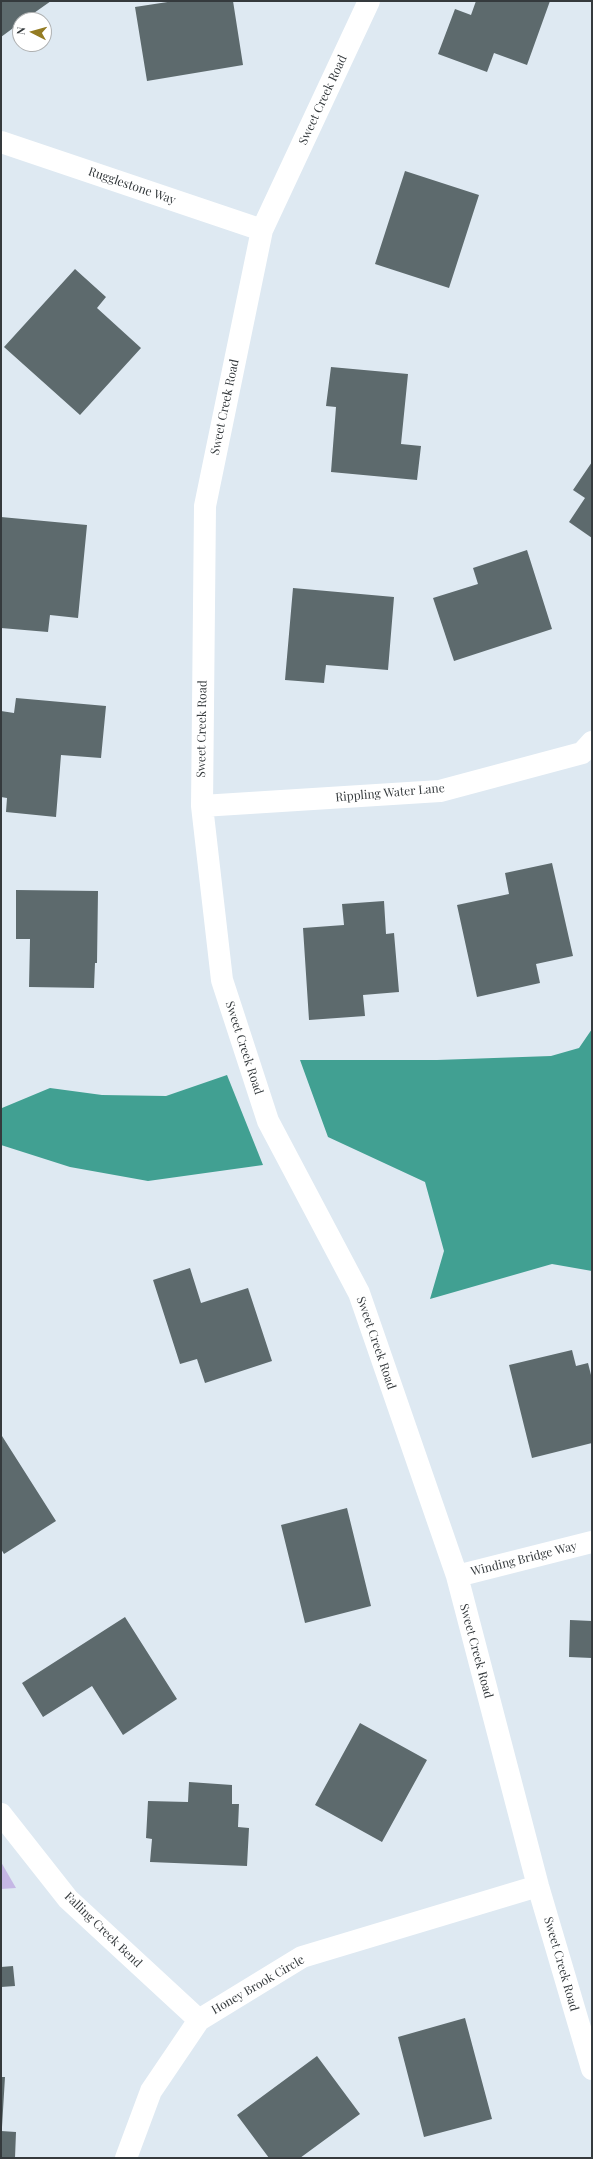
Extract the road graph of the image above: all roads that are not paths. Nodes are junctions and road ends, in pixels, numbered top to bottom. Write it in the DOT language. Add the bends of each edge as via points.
graph roads {
  1 [pos="369,1"];
  2 [pos="1,142"];
  3 [pos="262,230"];
  4 [pos="592,742"];
  5 [pos="202,806"];
  6 [pos="592,1542"];
  7 [pos="457,1576"];
  8 [pos="1,1814"];
  9 [pos="538,1886"];
  10 [pos="199,2020"];
  11 [pos="592,2069"];
  12 [pos="126,2158"];
  1 -- 3 [label="street, Sweet Creek Road"];
  2 -- 3 [label="street, Rugglestone Way"];
  3 -- 5 [label="street, Sweet Creek Road" via="205,506"];
  4 -- 5 [label="street, Rippling Water Lane" via="582,753 440,791"];
  5 -- 7 [label="street, Sweet Creek Road" via="222,980 268,1120 359,1293"];
  6 -- 7 [label="street, Winding Bridge Way"];
  7 -- 9 [label="street, Sweet Creek Road"];
  8 -- 10 [label="street, Falling Creek Bend" via="68,1899"];
  9 -- 10 [label="street, Honey Brook Circle" via="302,1957"];
  9 -- 11 [label="street, Sweet Creek Road"];
  10 -- 12 [label="street, Honey Brook Circle" via="151,2091"];
}
